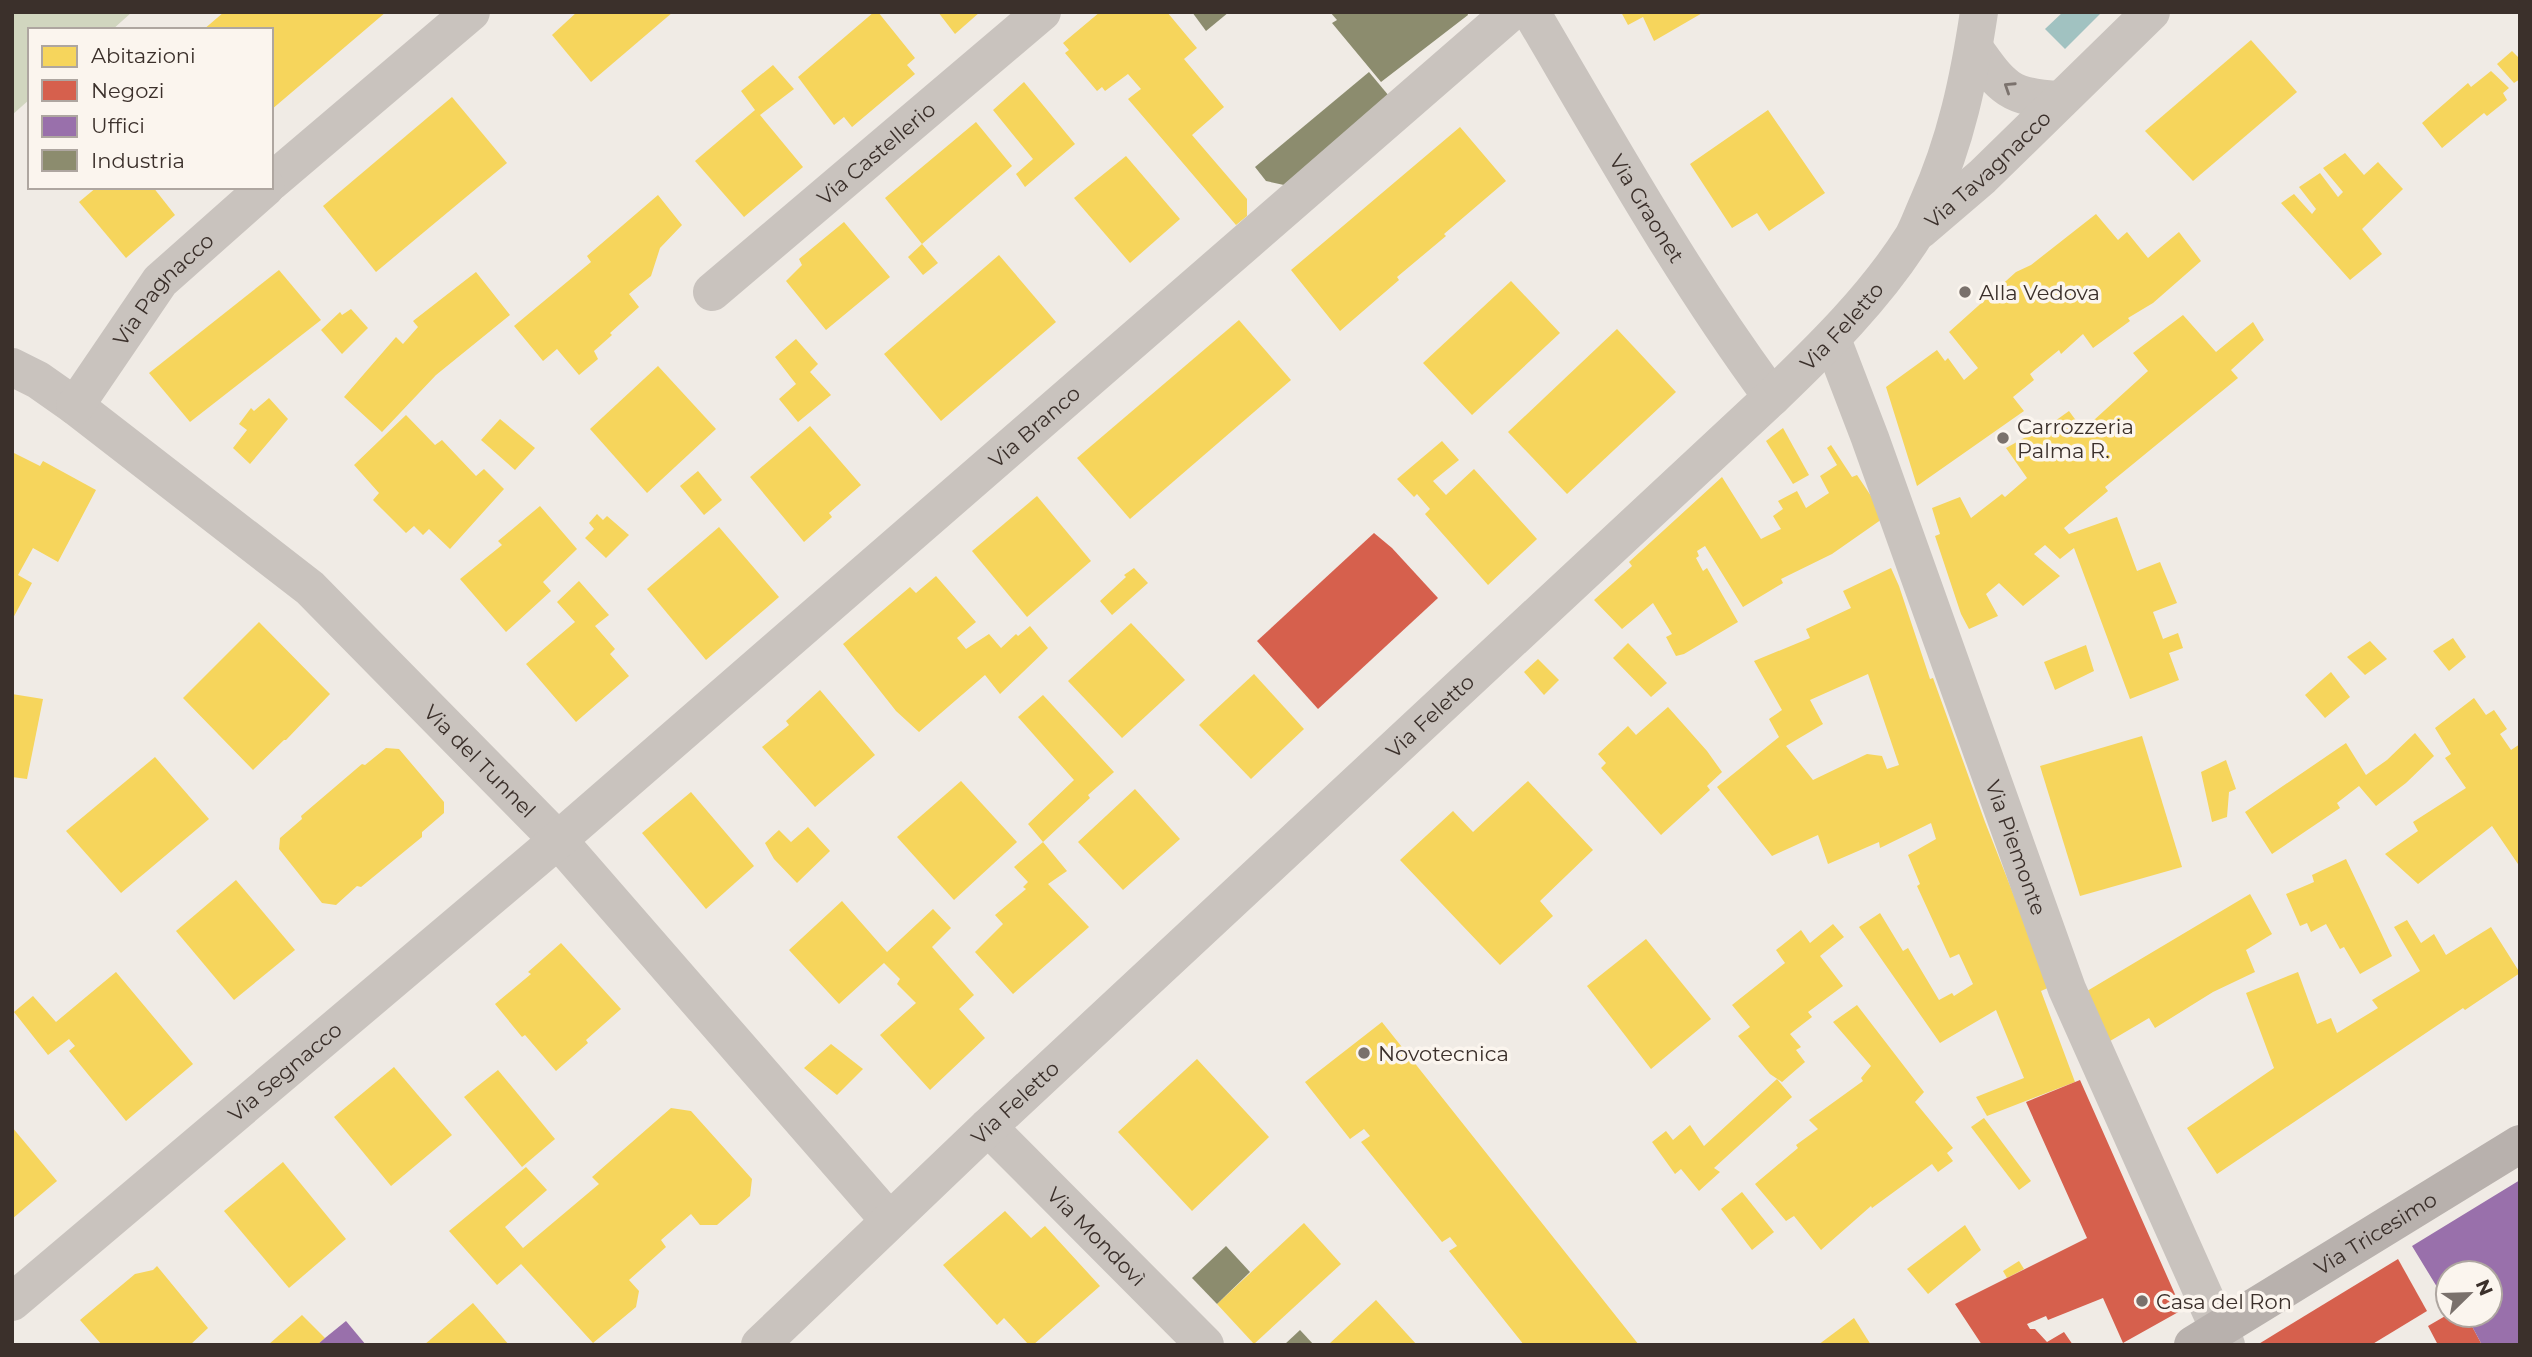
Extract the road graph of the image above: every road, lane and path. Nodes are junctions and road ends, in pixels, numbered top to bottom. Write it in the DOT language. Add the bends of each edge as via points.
graph roads {
  1 [pos="471,12"];
  2 [pos="1041,12"];
  3 [pos="1511,12"];
  4 [pos="1531,12"];
  5 [pos="2151,12"];
  6 [pos="1976,30"];
  7 [pos="2060,100"];
  8 [pos="273,180"];
  9 [pos="263,189"];
  10 [pos="1914,236"];
  11 [pos="712,292"];
  12 [pos="1832,339"];
  13 [pos="12,367"];
  14 [pos="1772,397"];
  15 [pos="75,406"];
  16 [pos="558,840"];
  17 [pos="988,1127"];
  18 [pos="2520,1144"];
  19 [pos="889,1220"];
  20 [pos="12,1302"];
  21 [pos="2213,1339"];
  22 [pos="760,1345"];
  23 [pos="1205,1345"];
  1 -- 8 [label="street"];
  2 -- 11 [label="street, Via Castellerio"];
  3 -- 16 [label="street, Via Branco"];
  4 -- 14 [label="street, Via Graonet" via="1664,238"];
  5 -- 7 [label="street, Via Tavagnacco"];
  7 -- 6 [label="street, Via Tavagnacco, one-way" via="2031,99 2008,89 1991,73"];
  6 -- 10 [label="street, Via Feletto" via="1954,136"];
  7 -- 10 [label="street, Via Tavagnacco"];
  9 -- 15 [label="street, Via Pagnacco" via="160,281"];
  10 -- 12 [label="street, Via Feletto"];
  12 -- 14 [label="street, Via Feletto"];
  12 -- 21 [label="street, Via Piemonte" via="2067,989"];
  13 -- 15 [label="street, Via del Tunnel"];
  14 -- 17 [label="street, Via Feletto"];
  15 -- 16 [label="street, Via del Tunnel" via="310,588"];
  16 -- 19 [label="street, Via del Tunnel"];
  16 -- 20 [label="street, Via Segnacco"];
  17 -- 19 [label="street, Via Feletto"];
  17 -- 23 [label="street, Via Mondovì"];
  18 -- 21 [label="main road, Via Tricesimo"];
  19 -- 22 [label="street, Via Feletto"];
}
